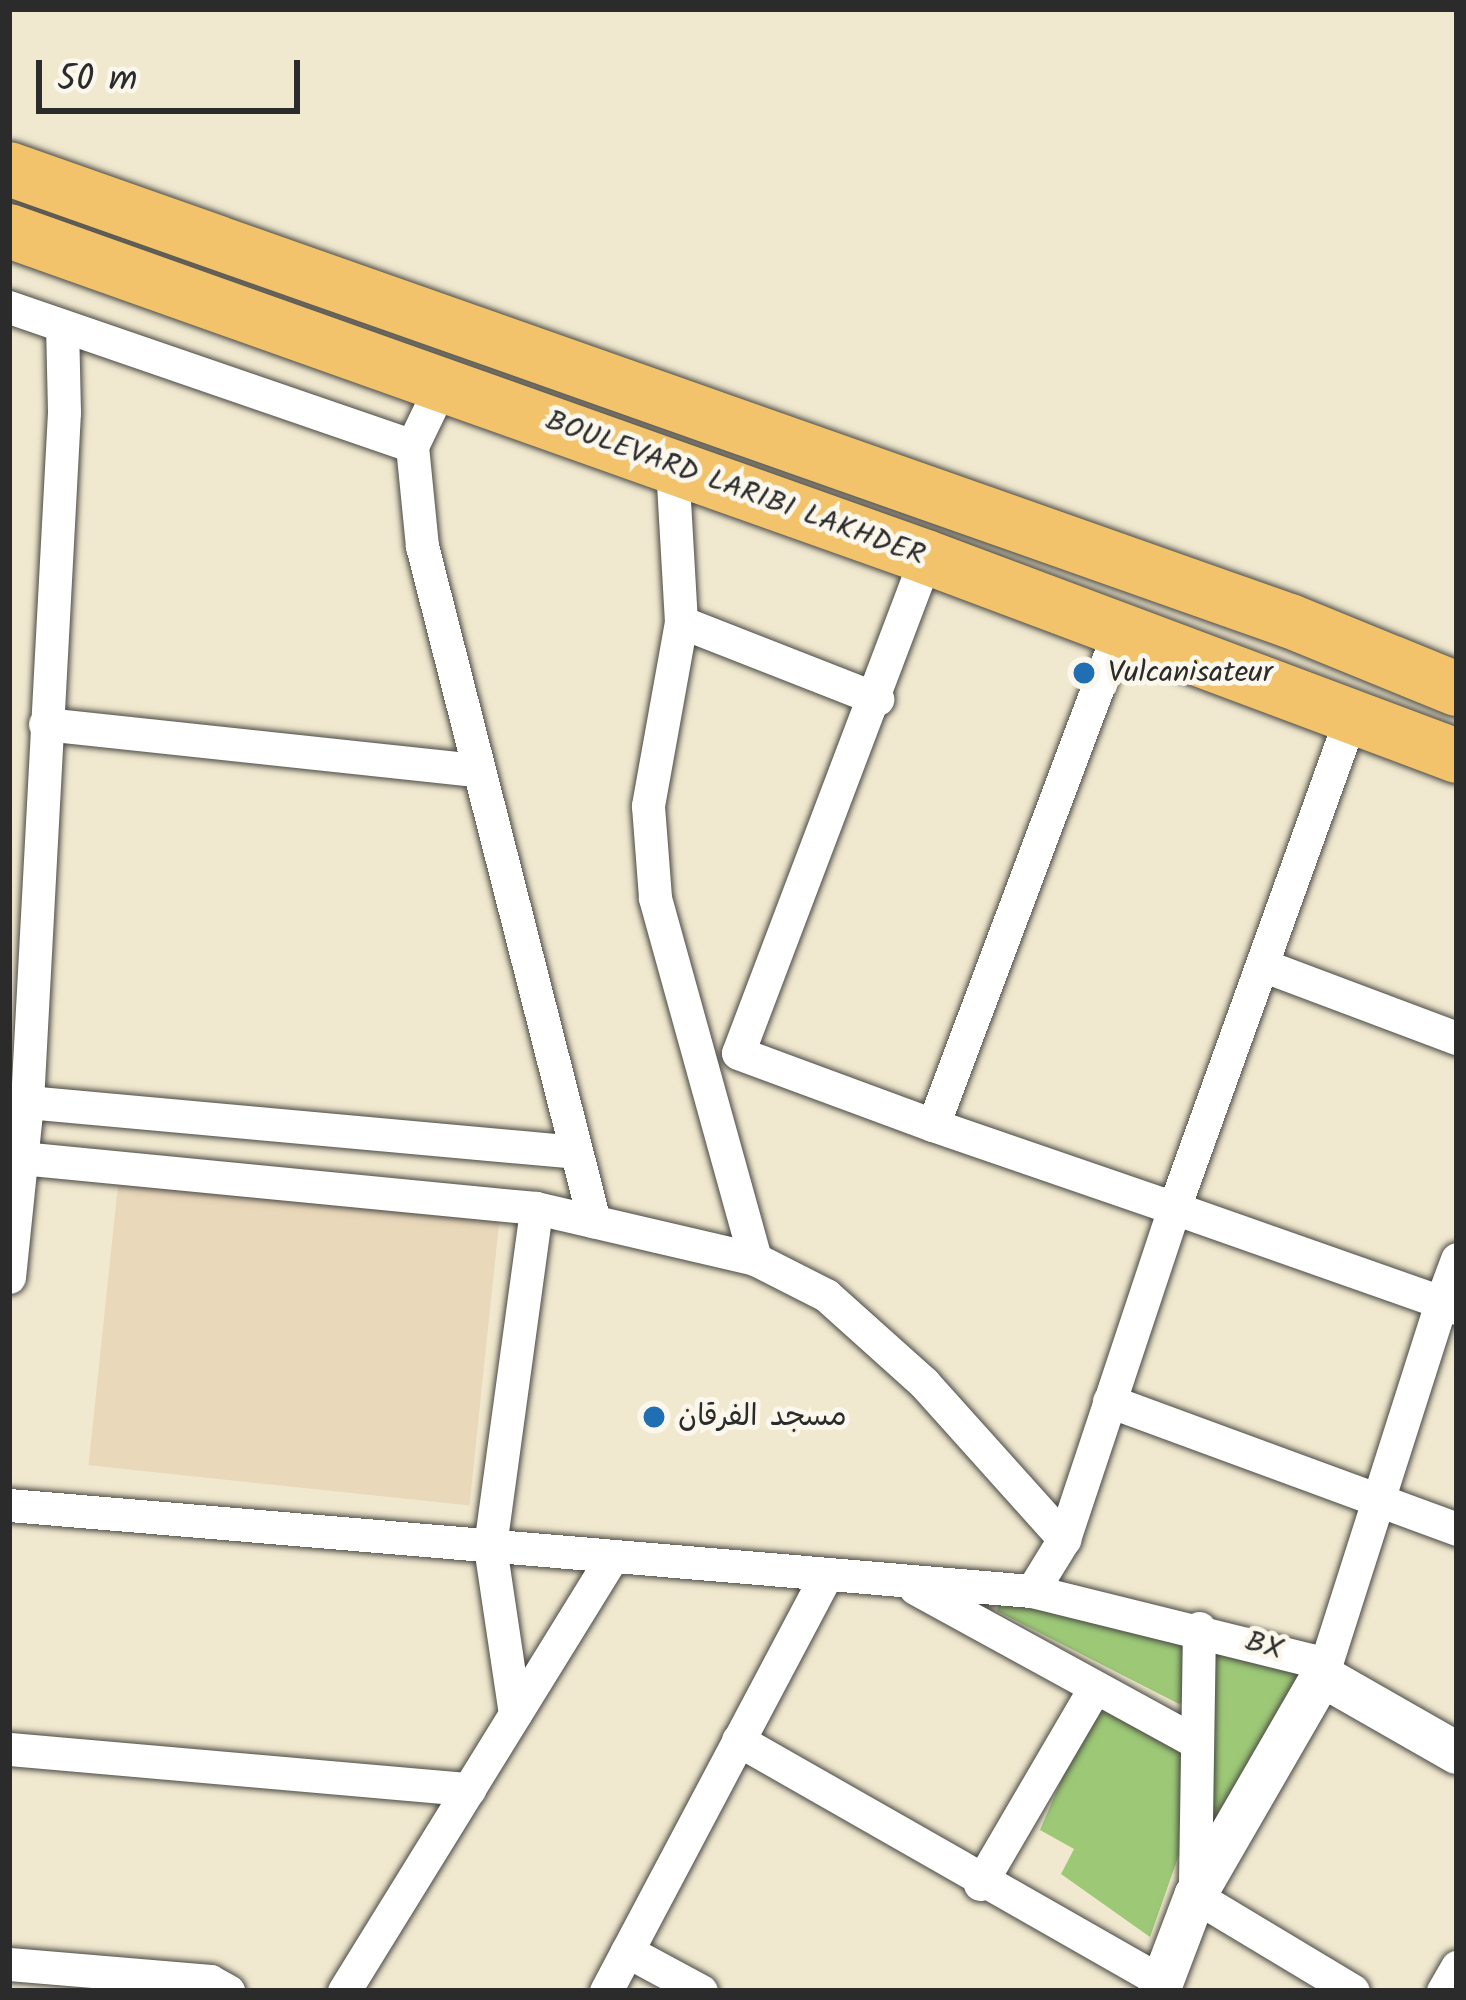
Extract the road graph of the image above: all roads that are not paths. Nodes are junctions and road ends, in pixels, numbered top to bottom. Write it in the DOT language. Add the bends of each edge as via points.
graph roads {
  1 [pos="9,170"];
  2 [pos="9,231"];
  3 [pos="9,308"];
  4 [pos="62,326"];
  5 [pos="441,386"];
  6 [pos="412,446"];
  7 [pos="672,466"];
  8 [pos="926,557"];
  9 [pos="681,622"];
  10 [pos="1120,628"];
  11 [pos="1457,688"];
  12 [pos="877,698"];
  13 [pos="1352,714"];
  14 [pos="46,724"];
  15 [pos="1457,756"];
  16 [pos="478,770"];
  17 [pos="21,930"];
  18 [pos="1264,966"];
  19 [pos="1457,1038"];
  20 [pos="27,1102"];
  21 [pos="933,1125"];
  22 [pos="576,1152"];
  23 [pos="21,1158"];
  24 [pos="13,1196"];
  25 [pos="536,1208"];
  26 [pos="1174,1208"];
  27 [pos="594,1221"];
  28 [pos="755,1259"];
  29 [pos="1457,1259"];
  30 [pos="9,1277"];
  31 [pos="1449,1305"];
  32 [pos="1109,1401"];
  33 [pos="1379,1498"];
  34 [pos="9,1504"];
  35 [pos="1457,1529"];
  36 [pos="1064,1539"];
  37 [pos="490,1546"];
  38 [pos="612,1557"];
  39 [pos="826,1576"];
  40 [pos="903,1581"];
  41 [pos="1032,1591"];
  42 [pos="1199,1628"];
  43 [pos="1322,1676"];
  44 [pos="1094,1689"];
  45 [pos="515,1714"];
  46 [pos="738,1740"];
  47 [pos="1196,1742"];
  48 [pos="9,1749"];
  49 [pos="1457,1753"];
  50 [pos="469,1789"];
  51 [pos="980,1884"];
  52 [pos="1196,1897"];
  53 [pos="627,1951"];
  54 [pos="9,1964"];
  55 [pos="1457,1967"];
  56 [pos="1161,1987"];
  57 [pos="228,1991"];
  58 [pos="344,1991"];
  59 [pos="606,1991"];
  60 [pos="701,1991"];
  61 [pos="1353,1991"];
  62 [pos="1443,1991"];
  1 -- 11 [label="main road, BOULEVARD LARIBI LAKHDER" via="1268,613"];
  2 -- 5 [label="main road, BOULEVARD LARIBI LAKHDER"];
  3 -- 4 [label="street"];
  4 -- 6 [label="street"];
  4 -- 14 [label="street"];
  5 -- 6 [label="street"];
  5 -- 7 [label="main road, BOULEVARD LARIBI LAKHDER"];
  6 -- 16 [label="street" via="422,546"];
  7 -- 8 [label="main road, BOULEVARD LARIBI LAKHDER"];
  7 -- 9 [label="street"];
  8 -- 10 [label="main road, BOULEVARD LARIBI LAKHDER"];
  8 -- 12 [label="street"];
  9 -- 12 [label="street"];
  9 -- 28 [label="street" via="648,806 655,898"];
  10 -- 13 [label="main road, BOULEVARD LARIBI LAKHDER"];
  10 -- 21 [label="street"];
  12 -- 21 [label="street" via="738,1053"];
  13 -- 15 [label="main road, BOULEVARD LARIBI LAKHDER"];
  13 -- 18 [label="street"];
  14 -- 16 [label="street"];
  14 -- 17 [label="street"];
  16 -- 22 [label="street"];
  17 -- 20 [label="street"];
  18 -- 19 [label="street"];
  18 -- 26 [label="street"];
  20 -- 22 [label="street"];
  20 -- 23 [label="street"];
  21 -- 26 [label="street"];
  22 -- 27 [label="street"];
  23 -- 24 [label="street"];
  23 -- 25 [label="street"];
  24 -- 30 [label="street"];
  25 -- 27 [label="street"];
  25 -- 37 [label="street"];
  26 -- 31 [label="street"];
  26 -- 32 [label="street"];
  27 -- 28 [label="street"];
  28 -- 36 [label="street" via="826,1295 924,1383"];
  29 -- 31 [label="street"];
  31 -- 33 [label="street"];
  32 -- 33 [label="street"];
  32 -- 36 [label="street"];
  33 -- 35 [label="street"];
  33 -- 43 [label="street"];
  34 -- 37 [label="street, BX"];
  36 -- 41 [label="street"];
  37 -- 38 [label="street, BX"];
  37 -- 45 [label="street"];
  38 -- 39 [label="street, BX"];
  38 -- 45 [label="street"];
  39 -- 40 [label="street, BX"];
  39 -- 46 [label="street"];
  40 -- 41 [label="street, BX"];
  40 -- 44 [label="street"];
  41 -- 42 [label="street, BX"];
  42 -- 43 [label="street, BX" via="1310,1660"];
  42 -- 47 [label="street"];
  43 -- 49 [label="street"];
  43 -- 52 [label="street"];
  44 -- 47 [label="street"];
  44 -- 51 [label="street"];
  45 -- 50 [label="street"];
  46 -- 51 [label="street"];
  46 -- 53 [label="street"];
  47 -- 52 [label="street"];
  48 -- 50 [label="street"];
  50 -- 58 [label="street"];
  51 -- 56 [label="street"];
  52 -- 56 [label="street"];
  52 -- 61 [label="street"];
  53 -- 59 [label="street"];
  53 -- 60 [label="street"];
  54 -- 57 [label="street" via="210,1981"];
  55 -- 62 [label="street"];
}
